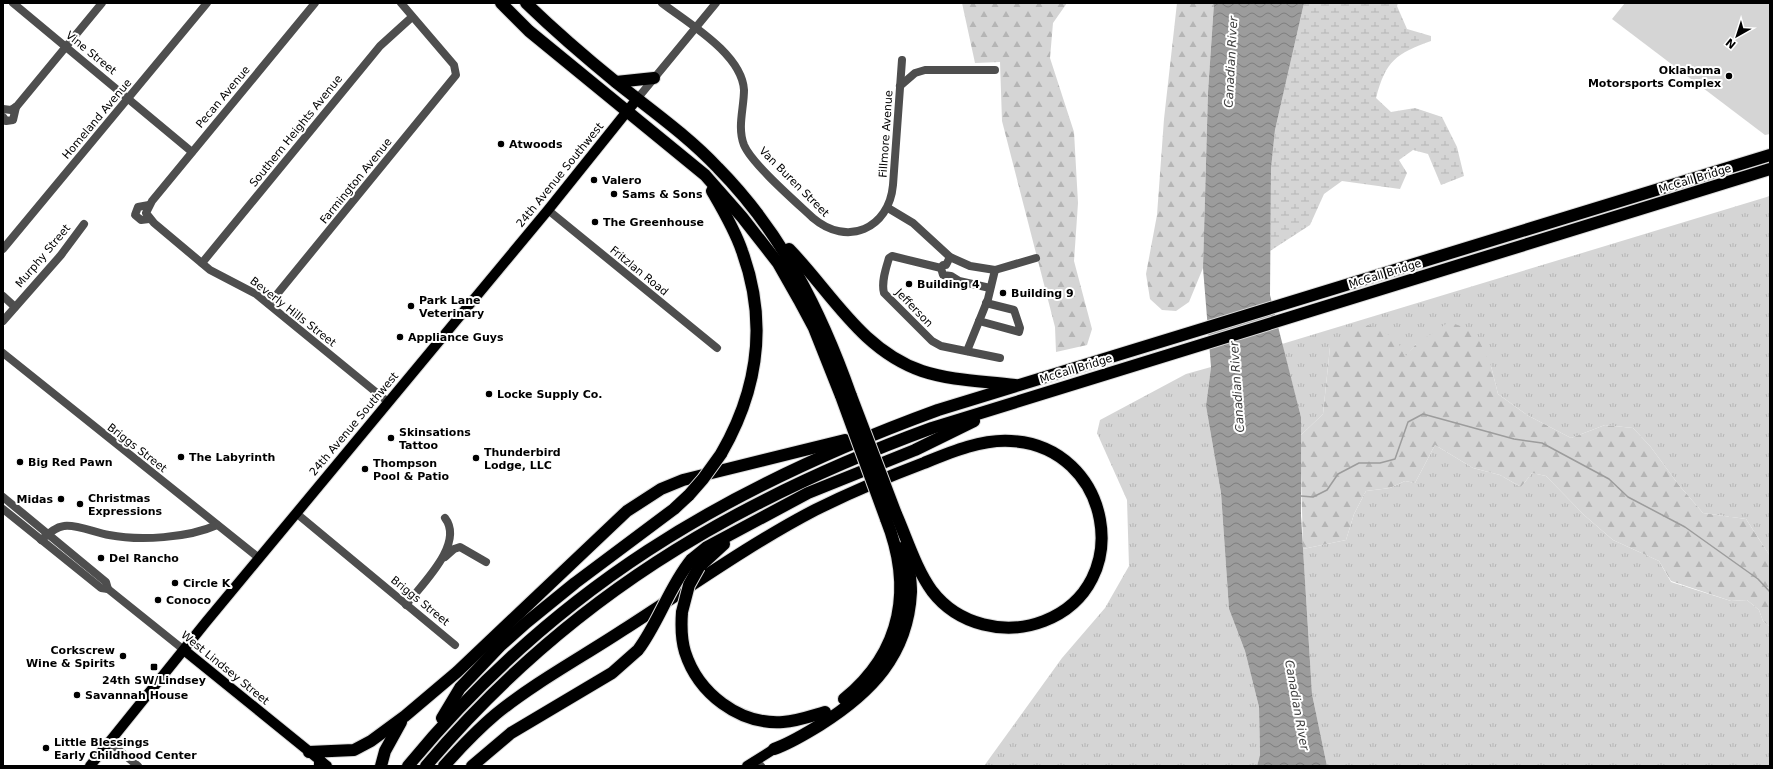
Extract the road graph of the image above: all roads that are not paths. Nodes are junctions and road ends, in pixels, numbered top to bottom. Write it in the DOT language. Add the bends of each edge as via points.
graph roads {
  1 [pos="13,3"];
  2 [pos="102,3"];
  3 [pos="207,3"];
  4 [pos="315,3"];
  5 [pos="401,3"];
  6 [pos="501,3"];
  7 [pos="526,3"];
  8 [pos="662,3"];
  9 [pos="715,3"];
  10 [pos="412,17"];
  11 [pos="695,28"];
  12 [pos="65,47"];
  13 [pos="902,60"];
  14 [pos="995,70"];
  15 [pos="654,78"];
  16 [pos="616,82"];
  17 [pos="900,86"];
  18 [pos="129,98"];
  19 [pos="637,99"];
  20 [pos="8,111"];
  21 [pos="626,112"];
  22 [pos="192,152"];
  23 [pos="1770,155"];
  24 [pos="1770,169"];
  25 [pos="705,175"];
  26 [pos="888,208"];
  27 [pos="548,210"];
  28 [pos="148,212"];
  29 [pos="84,224"];
  30 [pos="770,231"];
  31 [pos="3,249"];
  32 [pos="948,256"];
  33 [pos="1036,258"];
  34 [pos="202,263"];
  35 [pos="942,266"];
  36 [pos="992,270"];
  37 [pos="990,286"];
  38 [pos="3,296"];
  39 [pos="986,303"];
  40 [pos="269,304"];
  41 [pos="15,307"];
  42 [pos="3,321"];
  43 [pos="979,321"];
  44 [pos="717,348"];
  45 [pos="967,351"];
  46 [pos="3,353"];
  47 [pos="1000,358"];
  48 [pos="1020,386"];
  49 [pos="846,396"];
  50 [pos="388,402"];
  51 [pos="1008,404"];
  52 [pos="886,429"];
  53 [pos="3,497"];
  54 [pos="3,509"];
  55 [pos="296,513"];
  56 [pos="891,516"];
  57 [pos="445,518"];
  58 [pos="217,525"];
  59 [pos="48,534"];
  60 [pos="41,540"];
  61 [pos="68,550"];
  62 [pos="62,557"];
  63 [pos="444,557"];
  64 [pos="259,558"];
  65 [pos="486,562"];
  66 [pos="695,564"];
  67 [pos="108,589"];
  68 [pos="406,605"];
  69 [pos="455,645"];
  70 [pos="184,650"];
  71 [pos="825,712"];
  72 [pos="405,716"];
  73 [pos="109,742"];
  74 [pos="427,743"];
  75 [pos="774,749"];
  76 [pos="309,752"];
  77 [pos="322,764"];
  78 [pos="754,764"];
  79 [pos="90,766"];
  80 [pos="138,766"];
  81 [pos="381,766"];
  82 [pos="408,766"];
  83 [pos="426,766"];
  84 [pos="444,766"];
  85 [pos="472,766"];
  1 -- 12 [label="street, Vine Street"];
  2 -- 12 [label="street"];
  3 -- 18 [label="street, Homeland Avenue"];
  4 -- 22 [label="street, Pecan Avenue"];
  5 -- 10 [label="street"];
  6 -- 21 [label="highway" via="530,31"];
  7 -- 16 [label="highway"];
  8 -- 11 [label="street, Van Buren Street"];
  9 -- 11 [label="street"];
  10 -- 34 [label="street, Southern Heights Avenue" via="380,46"];
  10 -- 40 [label="street, Farmington Avenue" via="452,61 456,75"];
  11 -- 15 [label="street"];
  11 -- 26 [label="street, Van Buren Street" via="726,54 741,75 744,90 742,138 747,149 813,218 832,231 855,232 875,223"];
  12 -- 18 [label="street, Vine Street"];
  12 -- 20 [label="street"];
  13 -- 17 [label="street, Fillmore Avenue"];
  14 -- 17 [label="street" via="919,71"];
  15 -- 16 [label="highway"];
  15 -- 19 [label="street"];
  16 -- 19 [label="highway"];
  17 -- 26 [label="street, Fillmore Avenue" via="892,194"];
  18 -- 22 [label="street, Vine Street"];
  18 -- 31 [label="street, Homeland Avenue"];
  19 -- 21 [label="main road, 24th Avenue Southwest"];
  19 -- 30 [label="highway" via="718,167"];
  21 -- 25 [label="highway"];
  21 -- 27 [label="main road, 24th Avenue Southwest"];
  22 -- 28 [label="street, Pecan Avenue"];
  23 -- 48 [label="highway, McCall Bridge"];
  24 -- 51 [label="highway, McCall Bridge"];
  25 -- 49 [label="highway" via="742,216 778,263 814,328"];
  25 -- 74 [label="highway, bridge" via="742,250 752,284 757,328 755,361 742,414 722,454 689,495 669,513 548,604 500,646 460,688"];
  26 -- 32 [label="street" via="913,223"];
  27 -- 44 [label="street, Fritzlan Road"];
  27 -- 50 [label="main road, 24th Avenue Southwest"];
  28 -- 34 [label="street, Beverly Hills Street"];
  29 -- 41 [label="street, Murphy Street" via="61,255"];
  30 -- 48 [label="highway" via="811,272 860,332 895,358 922,371 952,378"];
  30 -- 49 [label="highway" via="792,263 814,305 837,356"];
  32 -- 35 [label="street" via="942,262"];
  32 -- 36 [label="street" via="970,266"];
  33 -- 36 [label="street"];
  34 -- 40 [label="street, Beverly Hills Street" via="217,274 251,290"];
  35 -- 37 [label="street, Jefferson" via="942,275 951,276 959,281"];
  35 -- 45 [label="street, Jefferson" via="892,256 889,258 882,287 891,301 932,341 941,346"];
  36 -- 37 [label="street" via="988,281"];
  37 -- 39 [label="street"];
  38 -- 41 [label="street"];
  39 -- 43 [label="street"];
  39 -- 43 [label="street" via="1014,310 1019,332"];
  40 -- 50 [label="street, Beverly Hills Street"];
  41 -- 42 [label="street, Murphy Street"];
  43 -- 45 [label="street"];
  45 -- 47 [label="street, Jefferson"];
  46 -- 58 [label="street, Briggs Street"];
  48 -- 52 [label="highway, McCall Bridge" via="938,410"];
  49 -- 56 [label="highway, bridge"];
  50 -- 55 [label="main road, 24th Avenue Southwest"];
  51 -- 66 [label="highway" via="915,450 836,481 780,507"];
  51 -- 83 [label="highway" via="932,428 817,474 676,548 563,629 478,708"];
  52 -- 72 [label="highway" via="683,480 644,499 613,524 457,672"];
  52 -- 74 [label="highway" via="743,494 641,554 537,632 484,681"];
  53 -- 59 [label="street, West Lindsey Street"];
  54 -- 60 [label="street, West Lindsey Street"];
  55 -- 64 [label="main road, 24th Avenue Southwest"];
  55 -- 68 [label="street, Briggs Street"];
  56 -- 71 [label="highway" via="901,580 894,629 880,658 864,681 843,701"];
  56 -- 75 [label="highway" via="905,545 911,592 906,622 896,650 874,684 853,703 790,743"];
  56 -- 84 [label="highway" via="930,588 939,599 954,612 974,622 1000,628 1020,628 1037,624 1071,604 1092,576 1101,549 1100,519 1090,488 1066,461 1030,443 999,441 979,444 851,492 768,537 519,697 479,729"];
  57 -- 63 [label="street" via="450,531"];
  58 -- 59 [label="street" via="194,533 148,537 111,536 64,526"];
  58 -- 64 [label="street, Briggs Street"];
  59 -- 60 [label="street"];
  59 -- 61 [label="street, West Lindsey Street"];
  60 -- 62 [label="street, West Lindsey Street"];
  61 -- 62 [label="street"];
  61 -- 67 [label="street, West Lindsey Street" via="106,582"];
  62 -- 67 [label="street, West Lindsey Street" via="101,588"];
  63 -- 65 [label="street" via="460,547"];
  63 -- 68 [label="street"];
  64 -- 70 [label="main road, 24th Avenue Southwest"];
  66 -- 71 [label="highway, bridge" via="682,612 683,640 689,662 700,682 725,705 747,716 770,722 794,721"];
  66 -- 85 [label="highway, bridge" via="679,577 638,650 612,673 511,733"];
  67 -- 70 [label="street, West Lindsey Street"];
  68 -- 69 [label="street, Briggs Street"];
  70 -- 73 [label="main road, 24th Avenue Southwest"];
  70 -- 76 [label="main road, West Lindsey Street"];
  71 -- 75 [label="highway"];
  72 -- 76 [label="highway" via="354,750"];
  72 -- 81 [label="highway" via="391,739"];
  73 -- 79 [label="main road, 24th Avenue Southwest"];
  73 -- 80 [label="street"];
  74 -- 82 [label="highway"];
  75 -- 78 [label="main road"];
  76 -- 77 [label="main road, West Lindsey Street"];
}
